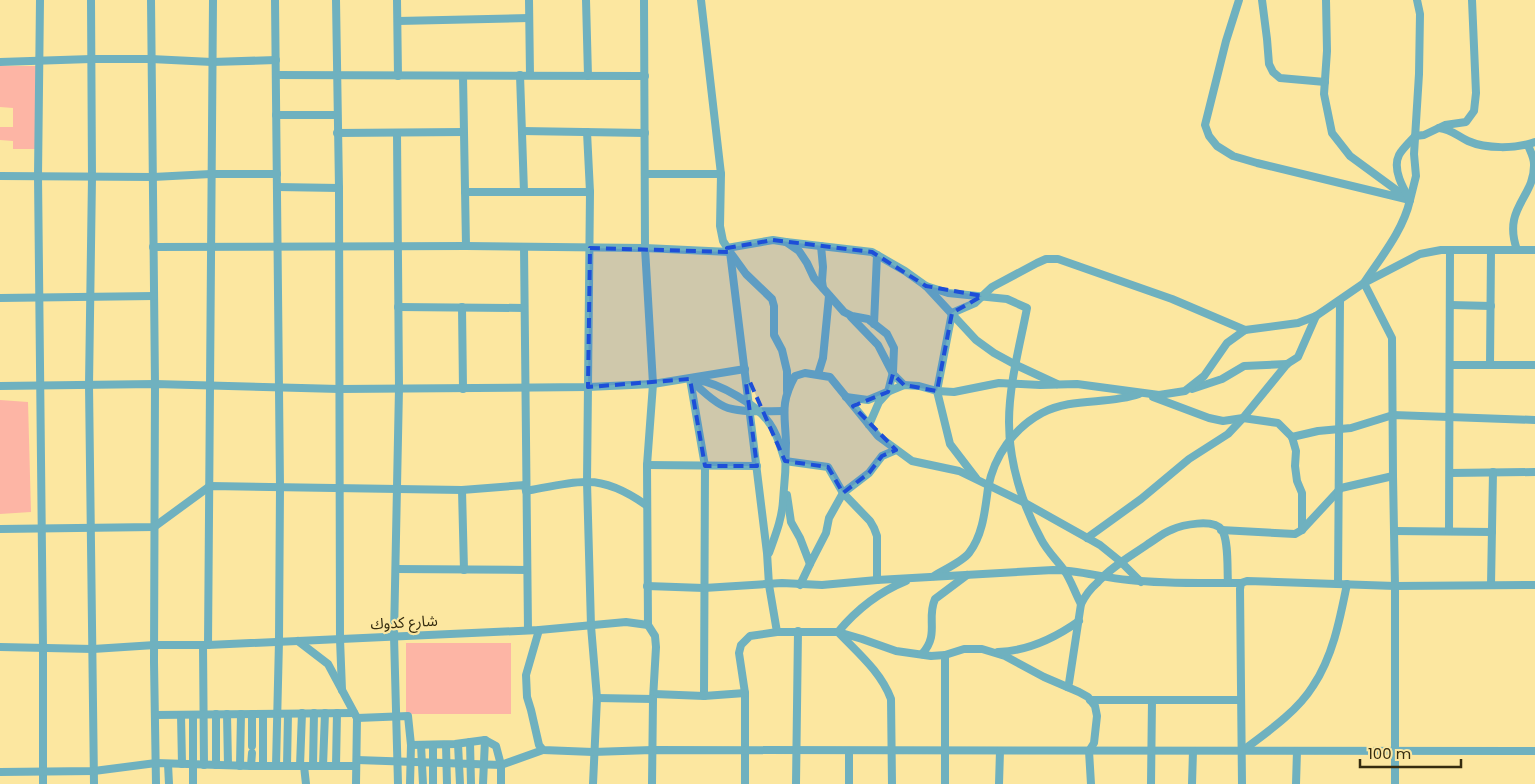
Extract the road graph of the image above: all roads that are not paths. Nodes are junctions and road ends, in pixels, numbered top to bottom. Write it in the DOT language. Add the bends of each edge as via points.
graph roads {
  1 [pos="40,0"];
  2 [pos="91,0"];
  3 [pos="151,0"];
  4 [pos="213,0"];
  5 [pos="275,0"];
  6 [pos="336,0"];
  7 [pos="398,0"];
  8 [pos="529,0"];
  9 [pos="586,0"];
  10 [pos="644,0"];
  11 [pos="701,0"];
  12 [pos="1239,0"];
  13 [pos="1262,0"];
  14 [pos="1326,0"];
  15 [pos="1417,0"];
  16 [pos="1472,0"];
  17 [pos="529,18"];
  18 [pos="398,20"];
  19 [pos="91,59"];
  20 [pos="151,59"];
  21 [pos="276,60"];
  22 [pos="0,62"];
  23 [pos="39,62"];
  24 [pos="212,62"];
  25 [pos="276,75"];
  26 [pos="336,75"];
  27 [pos="520,75"];
  28 [pos="530,75"];
  29 [pos="398,76"];
  30 [pos="464,76"];
  31 [pos="588,76"];
  32 [pos="645,76"];
  33 [pos="1325,82"];
  34 [pos="276,115"];
  35 [pos="337,115"];
  36 [pos="1439,128"];
  37 [pos="522,131"];
  38 [pos="463,132"];
  39 [pos="587,132"];
  40 [pos="337,133"];
  41 [pos="397,133"];
  42 [pos="645,133"];
  43 [pos="1415,136"];
  44 [pos="1532,148"];
  45 [pos="211,174"];
  46 [pos="277,174"];
  47 [pos="645,174"];
  48 [pos="720,174"];
  49 [pos="0,176"];
  50 [pos="38,176"];
  51 [pos="92,177"];
  52 [pos="153,177"];
  53 [pos="277,187"];
  54 [pos="339,188"];
  55 [pos="465,192"];
  56 [pos="524,192"];
  57 [pos="590,192"];
  58 [pos="1410,200"];
  59 [pos="786,242"];
  60 [pos="211,246"];
  61 [pos="338,246"];
  62 [pos="398,246"];
  63 [pos="466,246"];
  64 [pos="821,246"];
  65 [pos="153,247"];
  66 [pos="277,247"];
  67 [pos="524,247"];
  68 [pos="590,248"];
  69 [pos="644,248"];
  70 [pos="729,250"];
  71 [pos="1450,250"];
  72 [pos="1491,250"];
  73 [pos="1517,250"];
  74 [pos="1534,253"];
  75 [pos="878,256"];
  76 [pos="1364,283"];
  77 [pos="926,286"];
  78 [pos="824,290"];
  79 [pos="154,296"];
  80 [pos="829,296"];
  81 [pos="982,296"];
  82 [pos="90,297"];
  83 [pos="0,298"];
  84 [pos="40,298"];
  85 [pos="1340,301"];
  86 [pos="1451,305"];
  87 [pos="398,306"];
  88 [pos="1491,306"];
  89 [pos="462,307"];
  90 [pos="524,308"];
  91 [pos="952,313"];
  92 [pos="848,314"];
  93 [pos="1316,316"];
  94 [pos="874,324"];
  95 [pos="1245,330"];
  96 [pos="1287,364"];
  97 [pos="1450,365"];
  98 [pos="1490,365"];
  99 [pos="1535,365"];
  100 [pos="1016,366"];
  101 [pos="745,369"];
  102 [pos="818,374"];
  103 [pos="893,374"];
  104 [pos="690,379"];
  105 [pos="1013,383"];
  106 [pos="155,384"];
  107 [pos="653,384"];
  108 [pos="39,385"];
  109 [pos="89,385"];
  110 [pos="904,385"];
  111 [pos="1059,385"];
  112 [pos="0,386"];
  113 [pos="210,386"];
  114 [pos="279,387"];
  115 [pos="524,387"];
  116 [pos="588,387"];
  117 [pos="399,388"];
  118 [pos="339,389"];
  119 [pos="463,389"];
  120 [pos="787,391"];
  121 [pos="1185,391"];
  122 [pos="888,392"];
  123 [pos="937,392"];
  124 [pos="1142,393"];
  125 [pos="846,397"];
  126 [pos="752,409"];
  127 [pos="783,411"];
  128 [pos="1393,415"];
  129 [pos="1450,417"];
  130 [pos="1243,418"];
  131 [pos="1535,420"];
  132 [pos="869,424"];
  133 [pos="1340,429"];
  134 [pos="1292,437"];
  135 [pos="1010,441"];
  136 [pos="896,450"];
  137 [pos="785,461"];
  138 [pos="647,465"];
  139 [pos="705,466"];
  140 [pos="757,466"];
  141 [pos="1493,472"];
  142 [pos="1535,472"];
  143 [pos="1450,473"];
  144 [pos="1393,476"];
  145 [pos="784,478"];
  146 [pos="978,479"];
  147 [pos="587,482"];
  148 [pos="989,485"];
  149 [pos="210,486"];
  150 [pos="280,487"];
  151 [pos="340,488"];
  152 [pos="398,489"];
  153 [pos="462,490"];
  154 [pos="1339,490"];
  155 [pos="526,491"];
  156 [pos="843,493"];
  157 [pos="1025,503"];
  158 [pos="646,505"];
  159 [pos="92,527"];
  160 [pos="154,527"];
  161 [pos="41,528"];
  162 [pos="0,529"];
  163 [pos="1221,530"];
  164 [pos="1302,530"];
  165 [pos="1394,531"];
  166 [pos="1449,531"];
  167 [pos="1492,532"];
  168 [pos="1087,538"];
  169 [pos="768,556"];
  170 [pos="1121,562"];
  171 [pos="810,564"];
  172 [pos="396,569"];
  173 [pos="464,570"];
  174 [pos="527,570"];
  175 [pos="1064,570"];
  176 [pos="967,575"];
  177 [pos="932,577"];
  178 [pos="1104,577"];
  179 [pos="915,578"];
  180 [pos="877,580"];
  181 [pos="1141,582"];
  182 [pos="1228,583"];
  183 [pos="1241,583"];
  184 [pos="1338,584"];
  185 [pos="1347,584"];
  186 [pos="769,585"];
  187 [pos="800,585"];
  188 [pos="1491,585"];
  189 [pos="1535,585"];
  190 [pos="647,586"];
  191 [pos="1396,586"];
  192 [pos="704,588"];
  193 [pos="1081,604"];
  194 [pos="1079,621"];
  195 [pos="648,625"];
  196 [pos="591,626"];
  197 [pos="528,630"];
  198 [pos="538,630"];
  199 [pos="798,631"];
  200 [pos="777,632"];
  201 [pos="838,632"];
  202 [pos="394,636"];
  203 [pos="340,639"];
  204 [pos="279,641"];
  205 [pos="298,641"];
  206 [pos="155,645"];
  207 [pos="206,645"];
  208 [pos="0,647"];
  209 [pos="43,648"];
  210 [pos="93,649"];
  211 [pos="982,649"];
  212 [pos="922,654"];
  213 [pos="946,655"];
  214 [pos="1067,687"];
  215 [pos="342,690"];
  216 [pos="745,693"];
  217 [pos="654,696"];
  218 [pos="704,696"];
  219 [pos="597,698"];
  220 [pos="1090,700"];
  221 [pos="1152,700"];
  222 [pos="1241,700"];
  223 [pos="278,713"];
  224 [pos="302,713"];
  225 [pos="314,713"];
  226 [pos="325,713"];
  227 [pos="338,713"];
  228 [pos="216,714"];
  229 [pos="227,714"];
  230 [pos="241,714"];
  231 [pos="252,714"];
  232 [pos="263,714"];
  233 [pos="288,714"];
  234 [pos="155,715"];
  235 [pos="181,715"];
  236 [pos="193,715"];
  237 [pos="204,715"];
  238 [pos="355,715"];
  239 [pos="396,717"];
  240 [pos="485,740"];
  241 [pos="470,742"];
  242 [pos="446,744"];
  243 [pos="458,744"];
  244 [pos="421,745"];
  245 [pos="433,745"];
  246 [pos="411,746"];
  247 [pos="543,750"];
  248 [pos="652,750"];
  249 [pos="746,750"];
  250 [pos="796,750"];
  251 [pos="945,750"];
  252 [pos="849,751"];
  253 [pos="892,751"];
  254 [pos="1000,751"];
  255 [pos="1089,751"];
  256 [pos="1152,751"];
  257 [pos="1192,751"];
  258 [pos="1242,751"];
  259 [pos="1296,751"];
  260 [pos="1535,751"];
  261 [pos="593,752"];
  262 [pos="1395,752"];
  263 [pos="398,762"];
  264 [pos="410,762"];
  265 [pos="423,762"];
  266 [pos="156,763"];
  267 [pos="356,763"];
  268 [pos="433,763"];
  269 [pos="446,763"];
  270 [pos="168,764"];
  271 [pos="182,764"];
  272 [pos="194,764"];
  273 [pos="460,764"];
  274 [pos="471,764"];
  275 [pos="484,764"];
  276 [pos="204,765"];
  277 [pos="216,765"];
  278 [pos="228,765"];
  279 [pos="500,765"];
  280 [pos="240,766"];
  281 [pos="252,766"];
  282 [pos="263,766"];
  283 [pos="276,766"];
  284 [pos="288,766"];
  285 [pos="306,766"];
  286 [pos="322,766"];
  287 [pos="336,766"];
  288 [pos="94,771"];
  289 [pos="0,772"];
  290 [pos="42,772"];
  291 [pos="42,784"];
  292 [pos="94,784"];
  293 [pos="156,784"];
  294 [pos="169,784"];
  295 [pos="193,784"];
  296 [pos="306,784"];
  297 [pos="356,784"];
  298 [pos="398,784"];
  299 [pos="410,784"];
  300 [pos="422,784"];
  301 [pos="433,784"];
  302 [pos="447,784"];
  303 [pos="460,784"];
  304 [pos="471,784"];
  305 [pos="483,784"];
  306 [pos="501,784"];
  307 [pos="593,784"];
  308 [pos="652,784"];
  309 [pos="745,784"];
  310 [pos="796,784"];
  311 [pos="850,784"];
  312 [pos="892,784"];
  313 [pos="944,784"];
  314 [pos="999,784"];
  315 [pos="1091,784"];
  316 [pos="1151,784"];
  317 [pos="1192,784"];
  318 [pos="1242,784"];
  319 [pos="1296,784"];
  320 [pos="1395,784"];
  1 -- 23 [label="street"];
  2 -- 19 [label="street"];
  3 -- 20 [label="street"];
  4 -- 24 [label="street"];
  5 -- 21 [label="street"];
  6 -- 26 [label="street"];
  7 -- 18 [label="street"];
  8 -- 17 [label="street"];
  9 -- 31 [label="street"];
  10 -- 32 [label="street"];
  11 -- 48 [label="street"];
  12 -- 58 [label="street" via="1209,106 1205,125 1209,136 1233,156"];
  13 -- 33 [label="street" via="1269,64 1273,72 1280,78"];
  14 -- 33 [label="street"];
  15 -- 43 [label="street" via="1420,14"];
  16 -- 36 [label="street" via="1474,111 1466,122"];
  17 -- 18 [label="street"];
  17 -- 28 [label="street"];
  18 -- 29 [label="street"];
  19 -- 20 [label="street"];
  19 -- 23 [label="street"];
  19 -- 51 [label="street"];
  20 -- 24 [label="street"];
  20 -- 52 [label="street"];
  21 -- 24 [label="street"];
  21 -- 25 [label="street"];
  22 -- 23 [label="street"];
  23 -- 50 [label="street"];
  24 -- 45 [label="street"];
  25 -- 26 [label="street"];
  25 -- 34 [label="street"];
  26 -- 29 [label="street"];
  26 -- 35 [label="street"];
  27 -- 28 [label="street"];
  27 -- 30 [label="street"];
  27 -- 37 [label="street"];
  28 -- 31 [label="street"];
  29 -- 30 [label="street"];
  30 -- 38 [label="street"];
  31 -- 32 [label="street"];
  32 -- 42 [label="street"];
  33 -- 58 [label="street" via="1324,94 1332,133 1350,156"];
  34 -- 35 [label="street"];
  34 -- 46 [label="street"];
  35 -- 40 [label="street"];
  36 -- 43 [label="street"];
  36 -- 44 [label="street" via="1453,131 1476,144"];
  37 -- 39 [label="street"];
  37 -- 56 [label="street"];
  38 -- 41 [label="street"];
  38 -- 55 [label="street"];
  39 -- 42 [label="street"];
  39 -- 57 [label="street"];
  40 -- 41 [label="street"];
  40 -- 54 [label="street"];
  41 -- 62 [label="street"];
  42 -- 47 [label="street"];
  43 -- 58 [label="street" via="1416,176"];
  43 -- 58 [label="street" via="1399,156 1398,168 1400,183"];
  44 -- 73 [label="street" via="1534,173 1513,222"];
  45 -- 46 [label="street"];
  45 -- 52 [label="street"];
  45 -- 60 [label="street"];
  46 -- 53 [label="street"];
  47 -- 48 [label="street"];
  47 -- 69 [label="street"];
  48 -- 70 [label="street" via="720,226"];
  49 -- 50 [label="street"];
  50 -- 51 [label="street"];
  50 -- 84 [label="street"];
  51 -- 52 [label="street"];
  51 -- 82 [label="street"];
  52 -- 65 [label="street"];
  53 -- 54 [label="street"];
  53 -- 66 [label="street"];
  54 -- 61 [label="street"];
  55 -- 56 [label="street"];
  55 -- 63 [label="street"];
  56 -- 57 [label="street"];
  57 -- 68 [label="street"];
  58 -- 76 [label="street" via="1403,223"];
  59 -- 64 [label="street"];
  59 -- 70 [label="street" via="773,240"];
  59 -- 78 [label="street" via="799,251"];
  60 -- 65 [label="street"];
  60 -- 66 [label="street"];
  60 -- 113 [label="street"];
  61 -- 62 [label="street"];
  61 -- 66 [label="street"];
  61 -- 118 [label="street"];
  62 -- 63 [label="street"];
  62 -- 87 [label="street"];
  63 -- 67 [label="street"];
  64 -- 75 [label="street" via="872,252"];
  64 -- 78 [label="street"];
  65 -- 79 [label="street"];
  66 -- 114 [label="street"];
  67 -- 68 [label="street"];
  67 -- 90 [label="street"];
  68 -- 69 [label="street"];
  68 -- 116 [label="street"];
  69 -- 70 [label="street"];
  69 -- 107 [label="street"];
  70 -- 101 [label="street"];
  70 -- 120 [label="street" via="746,274 772,299 774,335 787,371"];
  71 -- 72 [label="street"];
  71 -- 76 [label="street" via="1420,254"];
  71 -- 86 [label="street"];
  72 -- 73 [label="street"];
  72 -- 88 [label="street"];
  73 -- 74 [label="street"];
  75 -- 77 [label="street"];
  75 -- 94 [label="street"];
  76 -- 85 [label="street"];
  76 -- 128 [label="street" via="1392,338"];
  77 -- 81 [label="street" via="948,293"];
  77 -- 91 [label="street"];
  78 -- 80 [label="street"];
  79 -- 82 [label="street"];
  79 -- 106 [label="street"];
  80 -- 92 [label="street"];
  80 -- 102 [label="street" via="823,358"];
  81 -- 91 [label="street" via="975,303"];
  81 -- 95 [label="street" via="992,286 1037,263 1058,259"];
  81 -- 100 [label="street" via="1008,299 1027,308"];
  82 -- 84 [label="street"];
  82 -- 109 [label="street"];
  83 -- 84 [label="street"];
  84 -- 108 [label="street"];
  85 -- 93 [label="street"];
  85 -- 133 [label="street"];
  86 -- 88 [label="street"];
  86 -- 97 [label="street"];
  87 -- 89 [label="street"];
  87 -- 117 [label="street"];
  88 -- 98 [label="street"];
  89 -- 90 [label="street"];
  89 -- 119 [label="street"];
  90 -- 115 [label="street"];
  91 -- 100 [label="street" via="976,340"];
  91 -- 123 [label="street"];
  92 -- 94 [label="street" via="868,319"];
  92 -- 103 [label="street" via="878,345"];
  93 -- 95 [label="street"];
  93 -- 96 [label="street" via="1298,357"];
  94 -- 103 [label="street" via="887,334 894,348"];
  95 -- 121 [label="street" via="1227,343 1204,376"];
  96 -- 121 [label="street" via="1244,366 1222,379"];
  96 -- 130 [label="street"];
  97 -- 98 [label="street"];
  97 -- 129 [label="street"];
  98 -- 99 [label="street"];
  100 -- 105 [label="street"];
  100 -- 111 [label="street"];
  101 -- 104 [label="street"];
  101 -- 126 [label="street"];
  102 -- 120 [label="street" via="795,376"];
  102 -- 125 [label="street" via="830,377"];
  103 -- 110 [label="street"];
  103 -- 122 [label="street"];
  104 -- 107 [label="street"];
  104 -- 126 [label="street" via="727,389"];
  104 -- 126 [label="street" via="727,407"];
  104 -- 139 [label="street"];
  105 -- 111 [label="street"];
  105 -- 123 [label="street"];
  105 -- 135 [label="street"];
  106 -- 109 [label="street"];
  106 -- 113 [label="street"];
  106 -- 160 [label="street"];
  107 -- 116 [label="street"];
  107 -- 138 [label="street"];
  108 -- 109 [label="street"];
  108 -- 112 [label="street"];
  108 -- 161 [label="street"];
  109 -- 159 [label="street"];
  110 -- 122 [label="street"];
  110 -- 123 [label="street"];
  111 -- 124 [label="street" via="1077,384"];
  113 -- 114 [label="street"];
  113 -- 149 [label="street"];
  114 -- 118 [label="street"];
  114 -- 150 [label="street"];
  115 -- 116 [label="street"];
  115 -- 119 [label="street"];
  115 -- 155 [label="street"];
  116 -- 147 [label="street"];
  117 -- 118 [label="street"];
  117 -- 119 [label="street"];
  117 -- 152 [label="street"];
  118 -- 151 [label="street"];
  120 -- 127 [label="street"];
  121 -- 124 [label="street" via="1159,395"];
  122 -- 125 [label="street" via="868,400"];
  122 -- 132 [label="street" via="879,402"];
  123 -- 146 [label="street" via="950,444"];
  124 -- 130 [label="street" via="1209,418 1223,421"];
  124 -- 135 [label="street" via="1061,406 1044,412 1029,421"];
  125 -- 132 [label="street"];
  126 -- 127 [label="street"];
  126 -- 137 [label="street" via="770,423"];
  126 -- 140 [label="street"];
  127 -- 137 [label="street"];
  128 -- 129 [label="street"];
  128 -- 133 [label="street"];
  128 -- 144 [label="street"];
  129 -- 131 [label="street"];
  129 -- 143 [label="street"];
  130 -- 134 [label="street" via="1278,423"];
  130 -- 168 [label="street" via="1228,434 1189,459"];
  132 -- 136 [label="street"];
  133 -- 134 [label="street"];
  133 -- 154 [label="street"];
  134 -- 164 [label="street" via="1297,481 1302,493"];
  135 -- 148 [label="street" via="994,464"];
  135 -- 157 [label="street" via="1016,478"];
  136 -- 146 [label="street" via="912,461 959,471"];
  136 -- 156 [label="street" via="882,456 869,473"];
  137 -- 145 [label="street"];
  137 -- 156 [label="street" via="828,467"];
  138 -- 139 [label="street"];
  138 -- 158 [label="street"];
  139 -- 140 [label="street"];
  139 -- 192 [label="street"];
  140 -- 169 [label="street"];
  141 -- 142 [label="street"];
  141 -- 143 [label="street"];
  141 -- 167 [label="street"];
  143 -- 166 [label="street"];
  144 -- 154 [label="street"];
  144 -- 165 [label="street"];
  145 -- 169 [label="street" via="783,503"];
  145 -- 171 [label="street" via="791,522"];
  146 -- 148 [label="street"];
  147 -- 155 [label="street"];
  147 -- 158 [label="street" via="606,484"];
  147 -- 196 [label="street"];
  148 -- 157 [label="street"];
  148 -- 177 [label="street" via="980,533 968,554"];
  149 -- 150 [label="street"];
  149 -- 160 [label="street"];
  149 -- 207 [label="street"];
  150 -- 151 [label="street"];
  150 -- 204 [label="street"];
  151 -- 152 [label="street"];
  151 -- 203 [label="street"];
  152 -- 153 [label="street"];
  152 -- 172 [label="street"];
  153 -- 155 [label="street" via="525,485"];
  153 -- 173 [label="street"];
  154 -- 164 [label="street"];
  154 -- 184 [label="street"];
  155 -- 174 [label="street"];
  156 -- 171 [label="street"];
  156 -- 180 [label="street" via="874,528 877,536"];
  157 -- 168 [label="street"];
  157 -- 175 [label="street" via="1047,550"];
  158 -- 190 [label="street"];
  159 -- 160 [label="street"];
  159 -- 161 [label="street"];
  159 -- 210 [label="street"];
  160 -- 206 [label="street"];
  161 -- 162 [label="street"];
  161 -- 209 [label="street"];
  163 -- 164 [label="street" via="1295,534"];
  163 -- 170 [label="street" via="1213,524 1202,523 1170,530"];
  163 -- 182 [label="street" via="1226,541"];
  165 -- 166 [label="street"];
  165 -- 191 [label="street"];
  166 -- 167 [label="street"];
  167 -- 188 [label="street"];
  168 -- 170 [label="street"];
  169 -- 186 [label="street"];
  170 -- 178 [label="street"];
  170 -- 181 [label="street"];
  171 -- 187 [label="street"];
  172 -- 173 [label="street"];
  172 -- 202 [label="street"];
  173 -- 174 [label="street"];
  174 -- 197 [label="street"];
  175 -- 176 [label="street"];
  175 -- 178 [label="street"];
  175 -- 193 [label="street"];
  176 -- 177 [label="street"];
  176 -- 212 [label="street" via="935,599 932,605 932,639"];
  177 -- 179 [label="street"];
  178 -- 181 [label="street"];
  178 -- 193 [label="street"];
  179 -- 180 [label="street"];
  179 -- 201 [label="street" via="868,602"];
  180 -- 187 [label="street"];
  181 -- 182 [label="street"];
  182 -- 183 [label="street"];
  183 -- 184 [label="street" via="1247,580"];
  183 -- 222 [label="street"];
  184 -- 185 [label="street"];
  185 -- 191 [label="street"];
  185 -- 258 [label="street" via="1338,629 1313,687 1268,732"];
  186 -- 187 [label="street"];
  186 -- 192 [label="street"];
  186 -- 200 [label="street"];
  188 -- 189 [label="street"];
  188 -- 191 [label="street"];
  190 -- 192 [label="street"];
  190 -- 195 [label="street"];
  191 -- 262 [label="street"];
  192 -- 218 [label="street"];
  193 -- 194 [label="street"];
  194 -- 211 [label="street" via="1055,636 1013,652"];
  194 -- 214 [label="street"];
  195 -- 196 [label="street, شارع كدوك" via="626,622"];
  195 -- 217 [label="street" via="655,636 656,647"];
  196 -- 198 [label="street, شارع كدوك"];
  196 -- 219 [label="street"];
  197 -- 198 [label="street, شارع كدوك"];
  197 -- 202 [label="street, شارع كدوك"];
  198 -- 247 [label="street" via="526,675 527,697"];
  199 -- 200 [label="street"];
  199 -- 201 [label="street"];
  199 -- 250 [label="street"];
  200 -- 216 [label="street" via="750,636 741,644 739,653"];
  201 -- 212 [label="street" via="896,651"];
  201 -- 253 [label="street" via="875,670 886,687 891,699"];
  202 -- 203 [label="street, شارع كدوك"];
  202 -- 239 [label="street"];
  203 -- 205 [label="street, شارع كدوك"];
  203 -- 215 [label="street"];
  204 -- 205 [label="street, شارع كدوك"];
  204 -- 207 [label="street, شارع كدوك"];
  204 -- 223 [label="street"];
  205 -- 215 [label="street" via="328,664"];
  206 -- 207 [label="street, شارع كدوك"];
  206 -- 210 [label="street, شارع كدوك"];
  206 -- 234 [label="street"];
  207 -- 237 [label="street"];
  208 -- 209 [label="street, شارع كدوك"];
  209 -- 210 [label="street, شارع كدوك"];
  209 -- 290 [label="street"];
  210 -- 288 [label="street"];
  211 -- 213 [label="street" via="964,649"];
  211 -- 214 [label="street" via="1004,656"];
  212 -- 213 [label="street"];
  213 -- 251 [label="street"];
  214 -- 220 [label="street"];
  215 -- 238 [label="street"];
  216 -- 218 [label="street"];
  216 -- 249 [label="street"];
  217 -- 218 [label="street"];
  217 -- 219 [label="street"];
  217 -- 248 [label="street"];
  219 -- 261 [label="street"];
  220 -- 221 [label="street"];
  220 -- 255 [label="street" via="1097,716 1094,743"];
  221 -- 222 [label="street"];
  221 -- 256 [label="street"];
  222 -- 258 [label="street"];
  223 -- 232 [label="street"];
  223 -- 233 [label="street"];
  223 -- 283 [label="street"];
  224 -- 225 [label="street"];
  224 -- 233 [label="street"];
  224 -- 285 [label="street"];
  225 -- 226 [label="street"];
  225 -- 285 [label="street"];
  226 -- 227 [label="street"];
  226 -- 286 [label="street"];
  227 -- 238 [label="street"];
  227 -- 287 [label="street"];
  228 -- 229 [label="street"];
  228 -- 237 [label="street"];
  228 -- 277 [label="street"];
  229 -- 230 [label="street"];
  229 -- 278 [label="street"];
  230 -- 231 [label="street"];
  230 -- 280 [label="street"];
  231 -- 232 [label="street"];
  231 -- 281 [label="street"];
  232 -- 282 [label="street"];
  233 -- 284 [label="street"];
  234 -- 235 [label="street"];
  234 -- 266 [label="street"];
  235 -- 236 [label="street"];
  235 -- 271 [label="street"];
  236 -- 237 [label="street"];
  236 -- 272 [label="street"];
  237 -- 276 [label="street"];
  238 -- 239 [label="street"];
  238 -- 267 [label="street"];
  239 -- 246 [label="street" via="408,716"];
  239 -- 263 [label="street"];
  240 -- 241 [label="street"];
  240 -- 275 [label="street"];
  240 -- 279 [label="street" via="496,746"];
  241 -- 243 [label="street"];
  241 -- 274 [label="street"];
  242 -- 243 [label="street"];
  242 -- 245 [label="street"];
  242 -- 269 [label="street"];
  243 -- 273 [label="street"];
  244 -- 245 [label="street"];
  244 -- 246 [label="street"];
  244 -- 265 [label="street"];
  245 -- 268 [label="street"];
  246 -- 264 [label="street"];
  247 -- 261 [label="street"];
  247 -- 279 [label="street"];
  248 -- 249 [label="street"];
  248 -- 261 [label="street"];
  248 -- 308 [label="street"];
  249 -- 250 [label="street"];
  249 -- 309 [label="street"];
  250 -- 252 [label="street"];
  250 -- 310 [label="street"];
  251 -- 253 [label="street"];
  251 -- 254 [label="street"];
  251 -- 313 [label="street"];
  252 -- 253 [label="street"];
  252 -- 311 [label="street"];
  253 -- 312 [label="street"];
  254 -- 255 [label="street"];
  254 -- 314 [label="street"];
  255 -- 256 [label="street"];
  255 -- 315 [label="street"];
  256 -- 257 [label="street"];
  256 -- 316 [label="street"];
  257 -- 258 [label="street"];
  257 -- 317 [label="street"];
  258 -- 259 [label="street"];
  258 -- 318 [label="street"];
  259 -- 262 [label="street"];
  259 -- 319 [label="street"];
  260 -- 262 [label="street"];
  261 -- 307 [label="street"];
  262 -- 320 [label="street"];
  263 -- 264 [label="street"];
  263 -- 267 [label="street"];
  263 -- 298 [label="street"];
  264 -- 265 [label="street"];
  264 -- 299 [label="street"];
  265 -- 268 [label="street"];
  265 -- 300 [label="street"];
  266 -- 270 [label="street"];
  266 -- 288 [label="street"];
  266 -- 293 [label="street"];
  267 -- 287 [label="street"];
  267 -- 297 [label="street"];
  268 -- 269 [label="street"];
  268 -- 301 [label="street"];
  269 -- 273 [label="street"];
  269 -- 302 [label="street"];
  270 -- 271 [label="street"];
  270 -- 294 [label="street"];
  271 -- 272 [label="street"];
  272 -- 276 [label="street"];
  272 -- 295 [label="street"];
  273 -- 274 [label="street"];
  273 -- 303 [label="street"];
  274 -- 275 [label="street"];
  274 -- 304 [label="street"];
  275 -- 279 [label="street"];
  275 -- 305 [label="street"];
  276 -- 277 [label="street"];
  277 -- 278 [label="street"];
  278 -- 280 [label="street"];
  279 -- 306 [label="street"];
  280 -- 281 [label="street"];
  281 -- 282 [label="street"];
  282 -- 283 [label="street"];
  283 -- 284 [label="street"];
  284 -- 285 [label="street"];
  285 -- 286 [label="street"];
  285 -- 296 [label="street"];
  286 -- 287 [label="street"];
  288 -- 290 [label="street"];
  288 -- 292 [label="street"];
  289 -- 290 [label="street"];
  290 -- 291 [label="street"];
}
